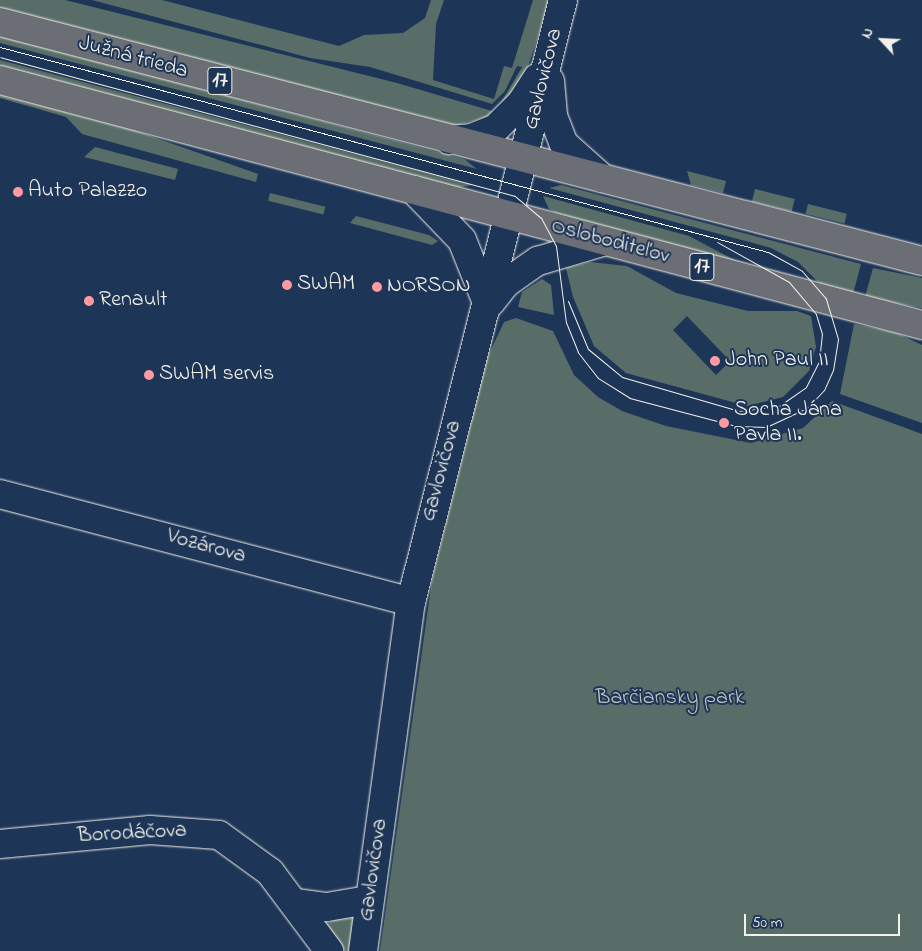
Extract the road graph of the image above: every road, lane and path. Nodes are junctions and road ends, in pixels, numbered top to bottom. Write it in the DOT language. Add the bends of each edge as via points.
graph roads {
  1 [pos="564,0"];
  2 [pos="0,22"];
  3 [pos="549,57"];
  4 [pos="0,80"];
  5 [pos="440,139"];
  6 [pos="524,159"];
  7 [pos="602,178"];
  8 [pos="414,190"];
  9 [pos="510,215"];
  10 [pos="605,241"];
  11 [pos="922,261"];
  12 [pos="488,305"];
  13 [pos="922,325"];
  14 [pos="0,494"];
  15 [pos="411,602"];
  16 [pos="0,844"];
  17 [pos="369,900"];
  18 [pos="297,903"];
  19 [pos="328,951"];
  20 [pos="363,951"];
  1 -- 3 [label="street, Gavlovičova"];
  2 -- 5 [label="main road, Južná trieda / 17"];
  3 -- 5 [label="street" via="521,103 500,125 471,138"];
  3 -- 6 [label="street, Gavlovičova"];
  3 -- 7 [label="street" via="553,116 560,136"];
  4 -- 8 [label="main road, 17"];
  5 -- 6 [label="main road, 17"];
  6 -- 7 [label="main road, 17"];
  6 -- 9 [label="street, Gavlovičova"];
  7 -- 11 [label="main road, 17"];
  8 -- 9 [label="main road, Osloboditeľov / 17"];
  8 -- 12 [label="street" via="462,240"];
  9 -- 10 [label="main road, Osloboditeľov / 17"];
  9 -- 12 [label="street, Gavlovičova"];
  10 -- 12 [label="street" via="538,261 506,283"];
  10 -- 13 [label="main road, Osloboditeľov / 17"];
  12 -- 15 [label="street, Gavlovičova"];
  14 -- 15 [label="street, Vozárova"];
  15 -- 17 [label="street, Gavlovičova"];
  16 -- 18 [label="street, Borodáčova" via="150,830 212,834 239,846"];
  17 -- 18 [label="street" via="327,907"];
  17 -- 20 [label="street, Gavlovičova"];
  18 -- 19 [label="street, Borodáčova"];
}
